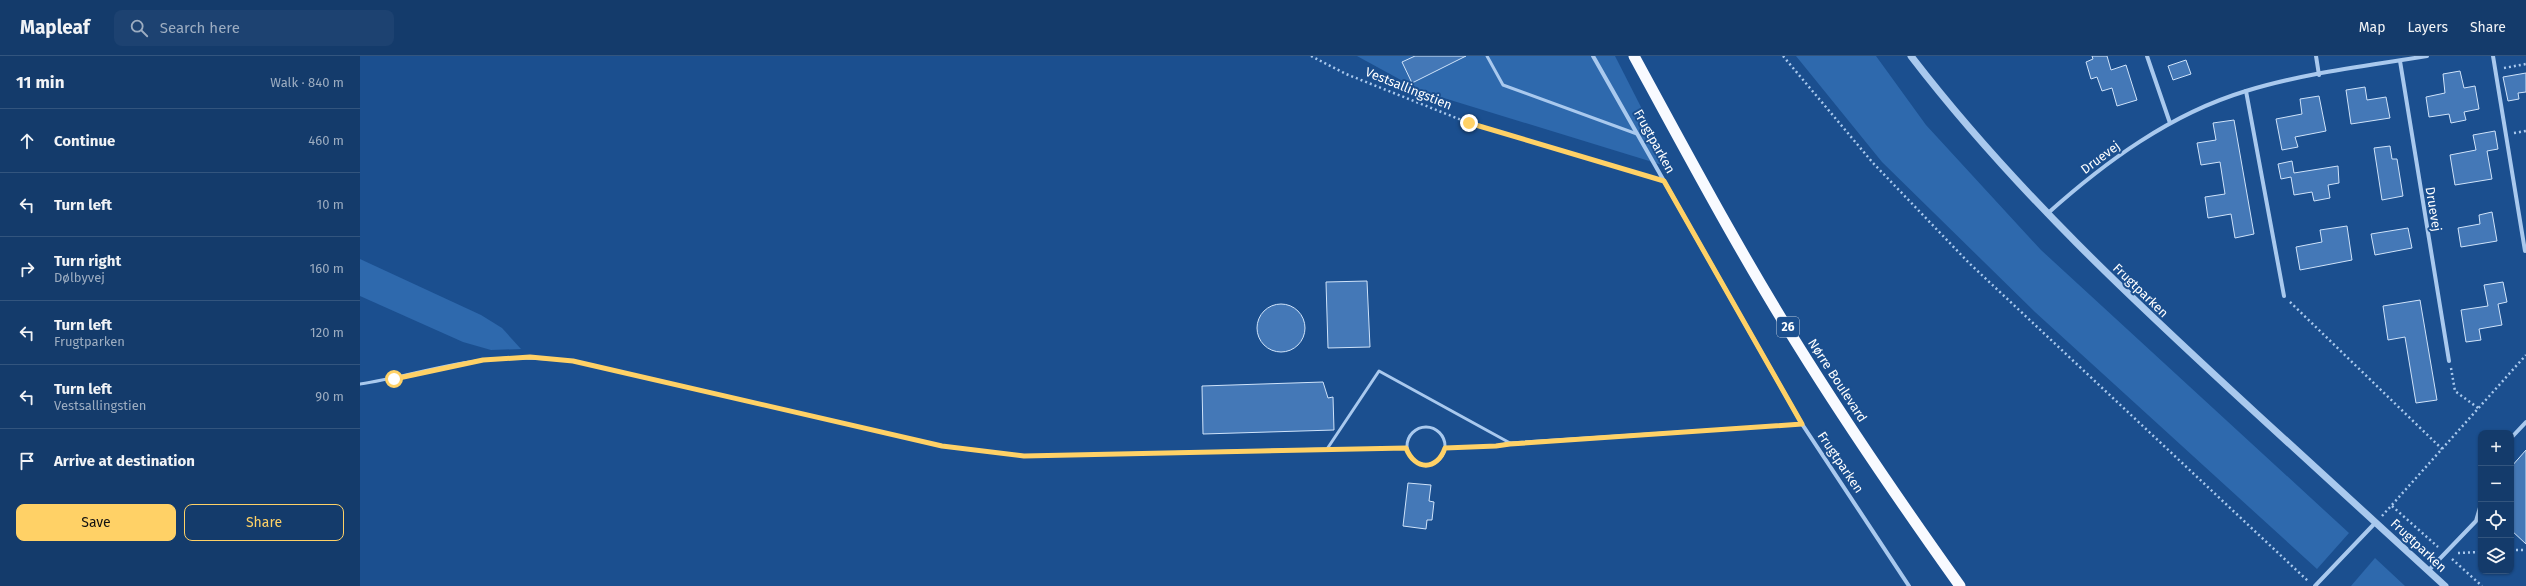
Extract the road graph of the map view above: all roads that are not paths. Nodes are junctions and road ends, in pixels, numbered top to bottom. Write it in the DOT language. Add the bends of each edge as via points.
graph roads {
  1 [pos="1487,56"];
  2 [pos="1593,56"];
  3 [pos="1634,56"];
  4 [pos="1911,56"];
  5 [pos="2147,56"];
  6 [pos="2316,56"];
  7 [pos="2428,56"];
  8 [pos="2493,56"];
  9 [pos="2400,61"];
  10 [pos="2319,75"];
  11 [pos="2246,90"];
  12 [pos="2170,123"];
  13 [pos="1637,134"];
  14 [pos="2046,215"];
  15 [pos="2525,251"];
  16 [pos="2284,296"];
  17 [pos="2449,361"];
  18 [pos="360,384"];
  19 [pos="2526,422"];
  20 [pos="1802,424"];
  21 [pos="2514,435"];
  22 [pos="1510,444"];
  23 [pos="1406,448"];
  24 [pos="1445,448"];
  25 [pos="1327,449"];
  26 [pos="2478,514"];
  27 [pos="2376,522"];
  28 [pos="2428,571"];
  29 [pos="1909,586"];
  30 [pos="1960,586"];
  31 [pos="2314,586"];
  32 [pos="2445,586"];
  1 -- 13 [label="lane" via="1503,85"];
  2 -- 13 [label="street, Frugtparken"];
  3 -- 30 [label="highway, Nørre Boulevard / 26" via="1706,189 1808,362 1899,501"];
  4 -- 14 [label="street, Frugtparken"];
  5 -- 12 [label="street"];
  6 -- 10 [label="street"];
  7 -- 9 [label="street, Druevej"];
  8 -- 15 [label="street"];
  9 -- 10 [label="street, Druevej"];
  9 -- 17 [label="street, Druevej"];
  10 -- 11 [label="street, Druevej"];
  11 -- 12 [label="street, Druevej"];
  11 -- 16 [label="street"];
  12 -- 14 [label="street, Druevej" via="2128,148 2092,174"];
  13 -- 20 [label="street, Frugtparken"];
  14 -- 27 [label="street, Frugtparken" via="2156,322"];
  18 -- 25 [label="lane" via="483,360 530,357 573,361 942,446 1024,456"];
  19 -- 21 [label="street"];
  20 -- 22 [label="lane"];
  20 -- 29 [label="street, Frugtparken"];
  22 -- 24 [label="lane"];
  22 -- 25 [label="lane" via="1379,371"];
  23 -- 24 [label="lane" via="1410,457 1426,466 1435,463"];
  23 -- 24 [label="lane" via="1408,438 1415,430 1425,427 1435,430 1443,437"];
  23 -- 25 [label="lane"];
  26 -- 28 [label="street" via="2476,520"];
  27 -- 28 [label="street, Frugtparken"];
  27 -- 31 [label="street, Frugtparken"];
  28 -- 32 [label="street, Frugtparken"];
}
